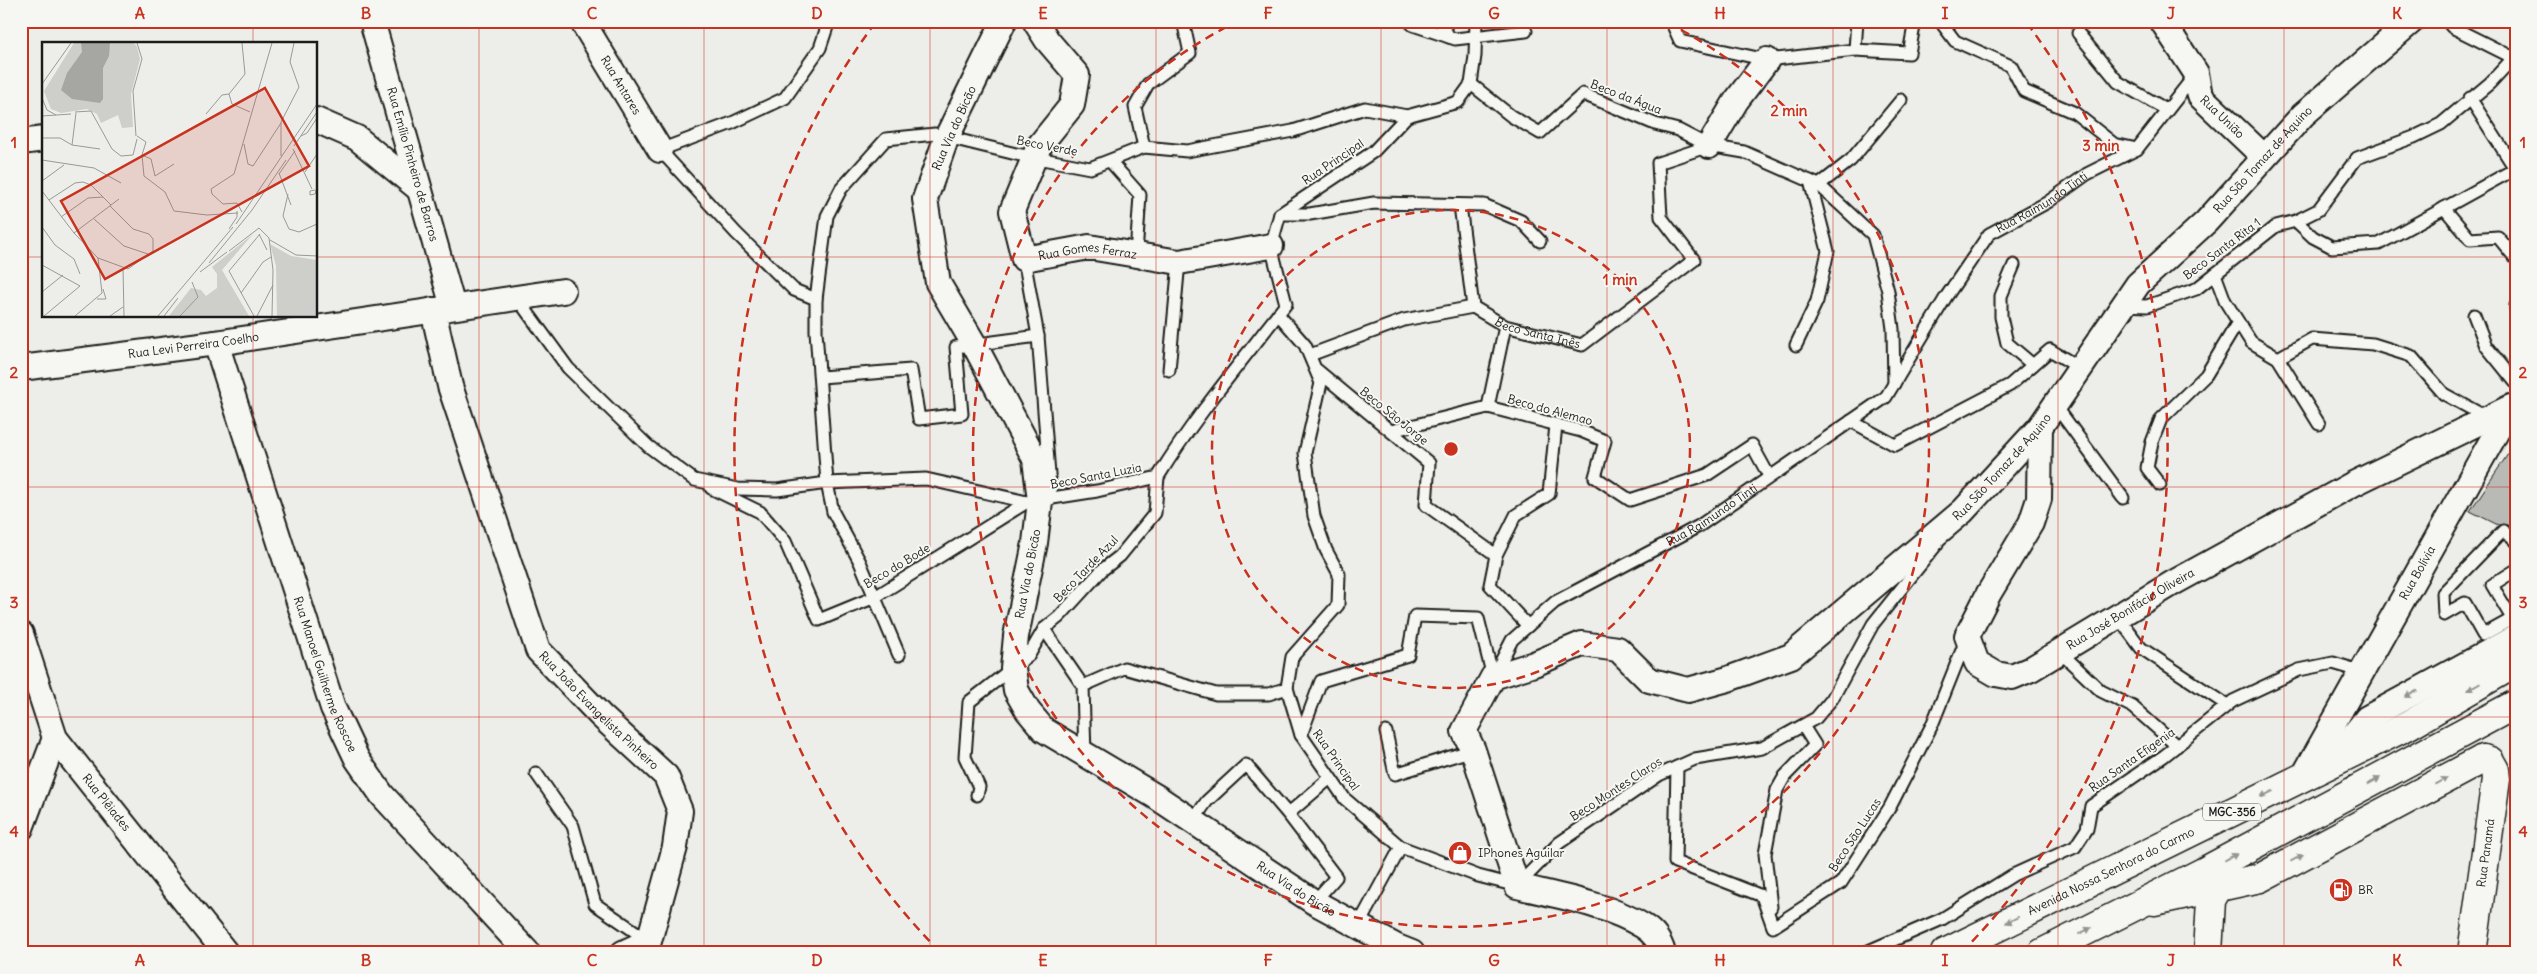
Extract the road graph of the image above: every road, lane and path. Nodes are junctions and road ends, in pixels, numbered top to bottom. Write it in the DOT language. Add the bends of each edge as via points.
graph roads {
  1 [pos="372,21"];
  2 [pos="582,21"];
  3 [pos="829,21"];
  4 [pos="1004,21"];
  5 [pos="1035,21"];
  6 [pos="1183,21"];
  7 [pos="1409,21"];
  8 [pos="1440,21"];
  9 [pos="1476,21"];
  10 [pos="1671,21"];
  11 [pos="1857,21"];
  12 [pos="1915,21"];
  13 [pos="1940,21"];
  14 [pos="2162,21"];
  15 [pos="2447,21"];
  16 [pos="2410,22"];
  17 [pos="1526,31"];
  18 [pos="2078,33"];
  19 [pos="1449,37"];
  20 [pos="1476,37"];
  21 [pos="1855,50"];
  22 [pos="2515,57"];
  23 [pos="1767,60"];
  24 [pos="2196,73"];
  25 [pos="1470,84"];
  26 [pos="2470,98"];
  27 [pos="1901,100"];
  28 [pos="2167,110"];
  29 [pos="1407,116"];
  30 [pos="318,121"];
  31 [pos="42,139"];
  32 [pos="946,139"];
  33 [pos="21,142"];
  34 [pos="1709,146"];
  35 [pos="1144,147"];
  36 [pos="2136,149"];
  37 [pos="660,150"];
  38 [pos="2263,156"];
  39 [pos="1035,158"];
  40 [pos="1110,161"];
  41 [pos="2516,169"];
  42 [pos="1815,183"];
  43 [pos="420,189"];
  44 [pos="1460,205"];
  45 [pos="2444,208"];
  46 [pos="1280,214"];
  47 [pos="2296,220"];
  48 [pos="1540,241"];
  49 [pos="1271,246"];
  50 [pos="1136,255"];
  51 [pos="1024,260"];
  52 [pos="2516,260"];
  53 [pos="1179,262"];
  54 [pos="2014,265"];
  55 [pos="2214,274"];
  56 [pos="563,291"];
  57 [pos="517,298"];
  58 [pos="816,299"];
  59 [pos="2516,304"];
  60 [pos="2124,305"];
  61 [pos="1473,307"];
  62 [pos="443,309"];
  63 [pos="2516,309"];
  64 [pos="1278,314"];
  65 [pos="2474,316"];
  66 [pos="2238,322"];
  67 [pos="1505,326"];
  68 [pos="1038,336"];
  69 [pos="216,343"];
  70 [pos="974,344"];
  71 [pos="1796,345"];
  72 [pos="1310,355"];
  73 [pos="2278,358"];
  74 [pos="2033,365"];
  75 [pos="21,368"];
  76 [pos="2080,368"];
  77 [pos="1315,369"];
  78 [pos="1169,370"];
  79 [pos="821,377"];
  80 [pos="2516,383"];
  81 [pos="1894,384"];
  82 [pos="2513,405"];
  83 [pos="2055,406"];
  84 [pos="1488,408"];
  85 [pos="2490,419"];
  86 [pos="1851,421"];
  87 [pos="2319,424"];
  88 [pos="1556,425"];
  89 [pos="2040,427"];
  90 [pos="1391,431"];
  91 [pos="1769,476"];
  92 [pos="1158,477"];
  93 [pos="694,480"];
  94 [pos="827,483"];
  95 [pos="2160,485"];
  96 [pos="2123,498"];
  97 [pos="1039,501"];
  98 [pos="1962,511"];
  99 [pos="2516,541"];
  100 [pos="1496,555"];
  101 [pos="2516,570"];
  102 [pos="875,597"];
  103 [pos="2118,617"];
  104 [pos="1528,626"];
  105 [pos="2515,627"];
  106 [pos="1044,629"];
  107 [pos="21,634"];
  108 [pos="1967,636"];
  109 [pos="2060,652"];
  110 [pos="899,655"];
  111 [pos="2516,662"];
  112 [pos="1013,668"];
  113 [pos="2360,671"];
  114 [pos="1493,677"];
  115 [pos="1082,686"];
  116 [pos="1287,688"];
  117 [pos="2516,704"];
  118 [pos="2227,705"];
  119 [pos="2479,724"];
  120 [pos="1803,726"];
  121 [pos="1386,732"];
  122 [pos="1301,734"];
  123 [pos="55,738"];
  124 [pos="2177,746"];
  125 [pos="1473,750"];
  126 [pos="1085,756"];
  127 [pos="2483,759"];
  128 [pos="2320,763"];
  129 [pos="1678,767"];
  130 [pos="536,773"];
  131 [pos="1330,778"];
  132 [pos="977,795"];
  133 [pos="1288,814"];
  134 [pos="1192,822"];
  135 [pos="21,828"];
  136 [pos="1401,847"];
  137 [pos="1517,886"];
  138 [pos="2219,886"];
  139 [pos="2186,895"];
  140 [pos="1314,902"];
  141 [pos="2134,906"];
  142 [pos="2211,915"];
  143 [pos="1358,926"];
  144 [pos="1773,927"];
  145 [pos="648,941"];
  146 [pos="226,953"];
  147 [pos="528,953"];
  148 [pos="623,953"];
  149 [pos="1412,953"];
  150 [pos="1663,953"];
  151 [pos="1864,953"];
  152 [pos="1945,953"];
  153 [pos="2042,953"];
  154 [pos="2208,953"];
  155 [pos="2472,953"];
  1 -- 43 [label="street, Rua Emílio Pinheiro de Barros"];
  2 -- 37 [label="street, Rua Antares"];
  3 -- 37 [label="lane" via="820,48 785,98 732,123"];
  4 -- 32 [label="street, Rua Via do Bicão"];
  5 -- 39 [label="street, Rua Gomes Ferraz" via="1077,75 1072,105 1040,146"];
  6 -- 35 [label="lane" via="1190,53 1148,84 1135,107"];
  7 -- 19 [label="lane"];
  8 -- 19 [label="lane"];
  9 -- 20 [label="lane"];
  10 -- 23 [label="lane" via="1680,41"];
  11 -- 21 [label="lane"];
  12 -- 21 [label="lane" via="1909,53"];
  13 -- 36 [label="lane" via="1955,41 2011,66 2024,91 2076,113 2114,144"];
  14 -- 24 [label="street, Rua União"];
  15 -- 22 [label="lane" via="2452,27"];
  16 -- 38 [label="street, Rua São Tomaz de Aquino" via="2303,114"];
  17 -- 20 [label="lane"];
  18 -- 28 [label="lane" via="2118,82"];
  19 -- 20 [label="lane"];
  20 -- 25 [label="lane"];
  21 -- 23 [label="lane"];
  22 -- 26 [label="lane, Beco Santa Rita 1"];
  23 -- 34 [label="street" via="1736,101"];
  24 -- 28 [label="lane, Rua Raimundo Tinti"];
  24 -- 38 [label="street, Rua União" via="2200,96"];
  25 -- 29 [label="lane" via="1458,102"];
  25 -- 34 [label="lane, Beco da Água" via="1510,116 1540,133 1583,94 1655,124 1678,130"];
  26 -- 41 [label="lane"];
  26 -- 47 [label="lane, Beco Santa Rita 1" via="2441,124 2357,158 2318,210"];
  27 -- 42 [label="lane" via="1851,160"];
  28 -- 36 [label="lane, Rua Raimundo Tinti"];
  29 -- 35 [label="lane, Beco Verde" via="1365,108 1292,130 1187,150"];
  29 -- 46 [label="lane, Rua Principal" via="1373,152"];
  30 -- 43 [label="street" via="357,138"];
  31 -- 33 [label="street"];
  32 -- 39 [label="lane, Beco Verde"];
  32 -- 58 [label="lane, Beco Verde" via="934,134 886,139 841,189 827,216"];
  32 -- 70 [label="street, Rua Via do Bicão" via="925,199 938,283"];
  34 -- 42 [label="lane" via="1744,152"];
  34 -- 67 [label="lane, Beco Santa Inês" via="1658,163 1662,217 1694,260 1582,344"];
  35 -- 40 [label="lane, Beco Verde"];
  36 -- 81 [label="lane, Rua Raimundo Tinti" via="2087,174 2048,202 1989,234 1946,297"];
  37 -- 58 [label="lane" via="794,290"];
  38 -- 60 [label="street, Rua São Tomaz de Aquino" via="2206,222 2138,284"];
  39 -- 40 [label="lane, Beco Verde" via="1090,168"];
  39 -- 51 [label="street, Rua Gomes Ferraz" via="1012,211"];
  40 -- 50 [label="lane" via="1140,195"];
  41 -- 45 [label="lane"];
  42 -- 71 [label="lane" via="1828,251 1817,301"];
  42 -- 81 [label="lane" via="1873,235 1894,329"];
  43 -- 62 [label="street, Rua Emílio Pinheiro de Barros"];
  44 -- 46 [label="lane" via="1374,203 1310,214"];
  44 -- 48 [label="lane" via="1484,205 1514,218"];
  44 -- 61 [label="lane"];
  45 -- 47 [label="lane" via="2379,244 2332,247 2313,237"];
  45 -- 52 [label="lane" via="2470,239 2498,237"];
  46 -- 49 [label="lane"];
  47 -- 55 [label="lane, Beco Santa Rita 1" via="2276,226"];
  49 -- 53 [label="street, Rua Gomes Ferraz"];
  49 -- 64 [label="lane, Beco Santa Luzia" via="1286,304"];
  50 -- 51 [label="street, Rua Gomes Ferraz" via="1089,248"];
  50 -- 53 [label="street, Rua Gomes Ferraz"];
  51 -- 68 [label="lane"];
  53 -- 78 [label="lane"];
  54 -- 74 [label="lane" via="2001,296 2001,317 2007,342"];
  55 -- 60 [label="lane, Beco Santa Rita 1" via="2196,289 2147,306"];
  55 -- 66 [label="lane"];
  56 -- 57 [label="street, Rua Levi Perreira Coelho"];
  57 -- 62 [label="street, Rua Levi Perreira Coelho"];
  57 -- 93 [label="lane" via="568,368 648,446"];
  58 -- 79 [label="lane, Beco Verde"];
  59 -- 63 [label="lane"];
  60 -- 76 [label="street, Rua São Tomaz de Aquino"];
  61 -- 67 [label="lane, Beco Santa Inês"];
  61 -- 72 [label="lane" via="1404,320"];
  62 -- 69 [label="street, Rua Levi Perreira Coelho"];
  62 -- 145 [label="street, Rua João Evangelista Pinheiro" via="450,386 538,650 601,716 666,776 680,811 675,847"];
  64 -- 72 [label="lane, Rua Principal" via="1306,345"];
  64 -- 92 [label="lane, Beco Santa Luzia" via="1184,434"];
  65 -- 80 [label="lane" via="2486,346"];
  66 -- 73 [label="lane" via="2251,342"];
  66 -- 95 [label="lane" via="2206,375 2161,419 2147,468"];
  67 -- 84 [label="lane"];
  68 -- 70 [label="lane"];
  68 -- 97 [label="lane"];
  69 -- 75 [label="street, Rua Levi Perreira Coelho"];
  69 -- 147 [label="street, Rua Manoel Guilherme Roscoe" via="333,708 357,759 382,795"];
  70 -- 79 [label="lane" via="956,347 962,414 919,419 911,370"];
  70 -- 97 [label="street, Rua Via do Bicão" via="1035,459"];
  72 -- 77 [label="lane, Rua Principal"];
  73 -- 85 [label="lane" via="2312,339 2372,344 2411,356 2444,394"];
  73 -- 87 [label="lane"];
  74 -- 76 [label="lane" via="2050,350"];
  74 -- 86 [label="lane" via="2010,385 1895,445"];
  76 -- 83 [label="street, Rua São Tomaz de Aquino"];
  77 -- 90 [label="lane, Beco São Jorge"];
  77 -- 116 [label="lane, Rua Principal" via="1321,383 1304,453 1314,516 1339,574 1338,604 1292,657"];
  79 -- 94 [label="lane, Beco Verde"];
  81 -- 86 [label="lane, Rua Raimundo Tinti" via="1886,398"];
  82 -- 85 [label="street, Rua José Bonifácio Oliveira"];
  82 -- 113 [label="street, Rua Bolívia"];
  83 -- 89 [label="street, Rua São Tomaz de Aquino"];
  83 -- 96 [label="lane"];
  84 -- 88 [label="lane, Beco do Alemao"];
  84 -- 90 [label="lane, Beco do Alemao"];
  85 -- 103 [label="street, Rua José Bonifácio Oliveira" via="2353,484"];
  86 -- 91 [label="lane, Rua Raimundo Tinti"];
  88 -- 91 [label="lane, Beco do Alemao" via="1606,441 1595,476 1630,500 1707,474 1752,445"];
  88 -- 100 [label="lane" via="1549,494 1516,515"];
  89 -- 98 [label="street, Rua São Tomaz de Aquino"];
  89 -- 108 [label="street" via="2039,499 2031,524"];
  90 -- 100 [label="lane, Beco São Jorge" via="1429,463 1426,505"];
  91 -- 104 [label="lane, Rua Raimundo Tinti" via="1699,526 1555,602"];
  92 -- 97 [label="lane, Beco Santa Luzia"];
  92 -- 106 [label="lane, Beco Tarde Azul" via="1155,514 1120,556"];
  93 -- 94 [label="lane, Beco Santa Luzia" via="738,489 777,490"];
  93 -- 102 [label="lane, Beco do Bode" via="760,512 785,541 819,620"];
  94 -- 97 [label="lane, Beco Santa Luzia" via="926,479"];
  94 -- 102 [label="lane, Beco Verde" via="833,512"];
  97 -- 102 [label="lane, Beco do Bode"];
  97 -- 112 [label="street, Rua Via do Bicão" via="1035,543 1016,636"];
  98 -- 114 [label="street, Rua São Tomaz de Aquino" via="1791,656 1728,679 1688,690 1649,680 1618,649 1582,644"];
  98 -- 120 [label="lane, Beco Montes Claros" via="1873,624 1832,699 1816,718"];
  99 -- 105 [label="lane" via="2503,531 2443,593 2444,615 2465,602 2483,635"];
  100 -- 104 [label="lane" via="1490,585"];
  101 -- 105 [label="lane" via="2492,585"];
  102 -- 110 [label="lane, Beco Verde"];
  103 -- 109 [label="street, Rua José Bonifácio Oliveira"];
  103 -- 118 [label="lane" via="2141,648"];
  104 -- 114 [label="lane, Rua Raimundo Tinti" via="1512,640"];
  105 -- 128 [label="street, Avenida Nossa Senhora do Carmo, one-way" via="2367,718"];
  106 -- 112 [label="lane, Beco Tarde Azul" via="1029,655"];
  106 -- 115 [label="lane"];
  107 -- 123 [label="street, Rua Plêiades"];
  108 -- 109 [label="street, Rua José Bonifácio Oliveira" via="1978,663 1996,674 2012,677"];
  108 -- 144 [label="lane, Beco São Lucas" via="1932,725 1890,807 1841,883"];
  109 -- 124 [label="lane" via="2101,690 2133,707"];
  111 -- 128 [label="main road, Avenida Nossa Senhora do Carmo / MGC-356, one-way" via="2406,726"];
  112 -- 126 [label="street, Rua Via do Bicão" via="1016,690 1028,711 1044,730"];
  112 -- 132 [label="lane, Beco Tarde Azul" via="969,702 965,757 979,787"];
  113 -- 118 [label="lane, Rua Santa Efigenia" via="2333,663 2299,670"];
  113 -- 128 [label="street, Rua Bolívia"];
  114 -- 122 [label="lane" via="1478,618 1416,616 1408,655 1321,680"];
  114 -- 125 [label="street, Rua Raimundo Tinti" via="1464,731"];
  115 -- 116 [label="lane" via="1124,668 1216,694 1269,694"];
  115 -- 126 [label="lane"];
  116 -- 122 [label="lane, Rua Principal"];
  117 -- 119 [label="main road, MGC-356"];
  118 -- 124 [label="lane, Rua Santa Efigenia"];
  119 -- 127 [label="main road"];
  141 -- 119 [label="main road, MGC-356, one-way"];
  120 -- 129 [label="lane, Beco Montes Claros" via="1762,748 1695,759"];
  120 -- 144 [label="lane" via="1815,745 1785,776 1777,790 1764,854"];
  121 -- 125 [label="lane" via="1395,774"];
  122 -- 131 [label="lane, Rua Principal"];
  123 -- 135 [label="street"];
  123 -- 146 [label="street, Rua Plêiades"];
  124 -- 151 [label="lane, Rua Santa Efigenia" via="2091,806 2087,829 2075,847 2013,875 1942,919"];
  125 -- 137 [label="street, Rua Raimundo Tinti"];
  126 -- 134 [label="street, Rua Via do Bicão" via="1155,796"];
  138 -- 127 [label="main road, one-way" via="2260,878"];
  127 -- 155 [label="main road, Rua Panamá" via="2490,761 2496,779"];
  128 -- 152 [label="main road, Avenida Nossa Senhora do Carmo / MGC-356, one-way"];
  129 -- 137 [label="lane, Beco Montes Claros" via="1659,775 1559,843"];
  129 -- 144 [label="lane" via="1675,862 1762,896"];
  130 -- 145 [label="lane" via="573,826 595,904"];
  131 -- 133 [label="lane"];
  131 -- 136 [label="lane, Rua Principal" via="1345,799"];
  133 -- 134 [label="lane" via="1246,765 1207,802"];
  133 -- 140 [label="lane" via="1336,877"];
  134 -- 140 [label="street, Rua Via do Bicão"];
  136 -- 137 [label="lane, Rua Principal" via="1478,876"];
  136 -- 143 [label="lane"];
  137 -- 150 [label="street" via="1596,906 1644,926 1660,942"];
  138 -- 139 [label="main road"];
  138 -- 142 [label="main road" via="2211,900"];
  139 -- 141 [label="main road"];
  139 -- 142 [label="main road"];
  140 -- 143 [label="street, Rua Via do Bicão"];
  153 -- 141 [label="main road, MGC-356, one-way"];
  142 -- 154 [label="main road"];
  143 -- 149 [label="street, Rua Via do Bicão"];
  145 -- 148 [label="street"];
}
